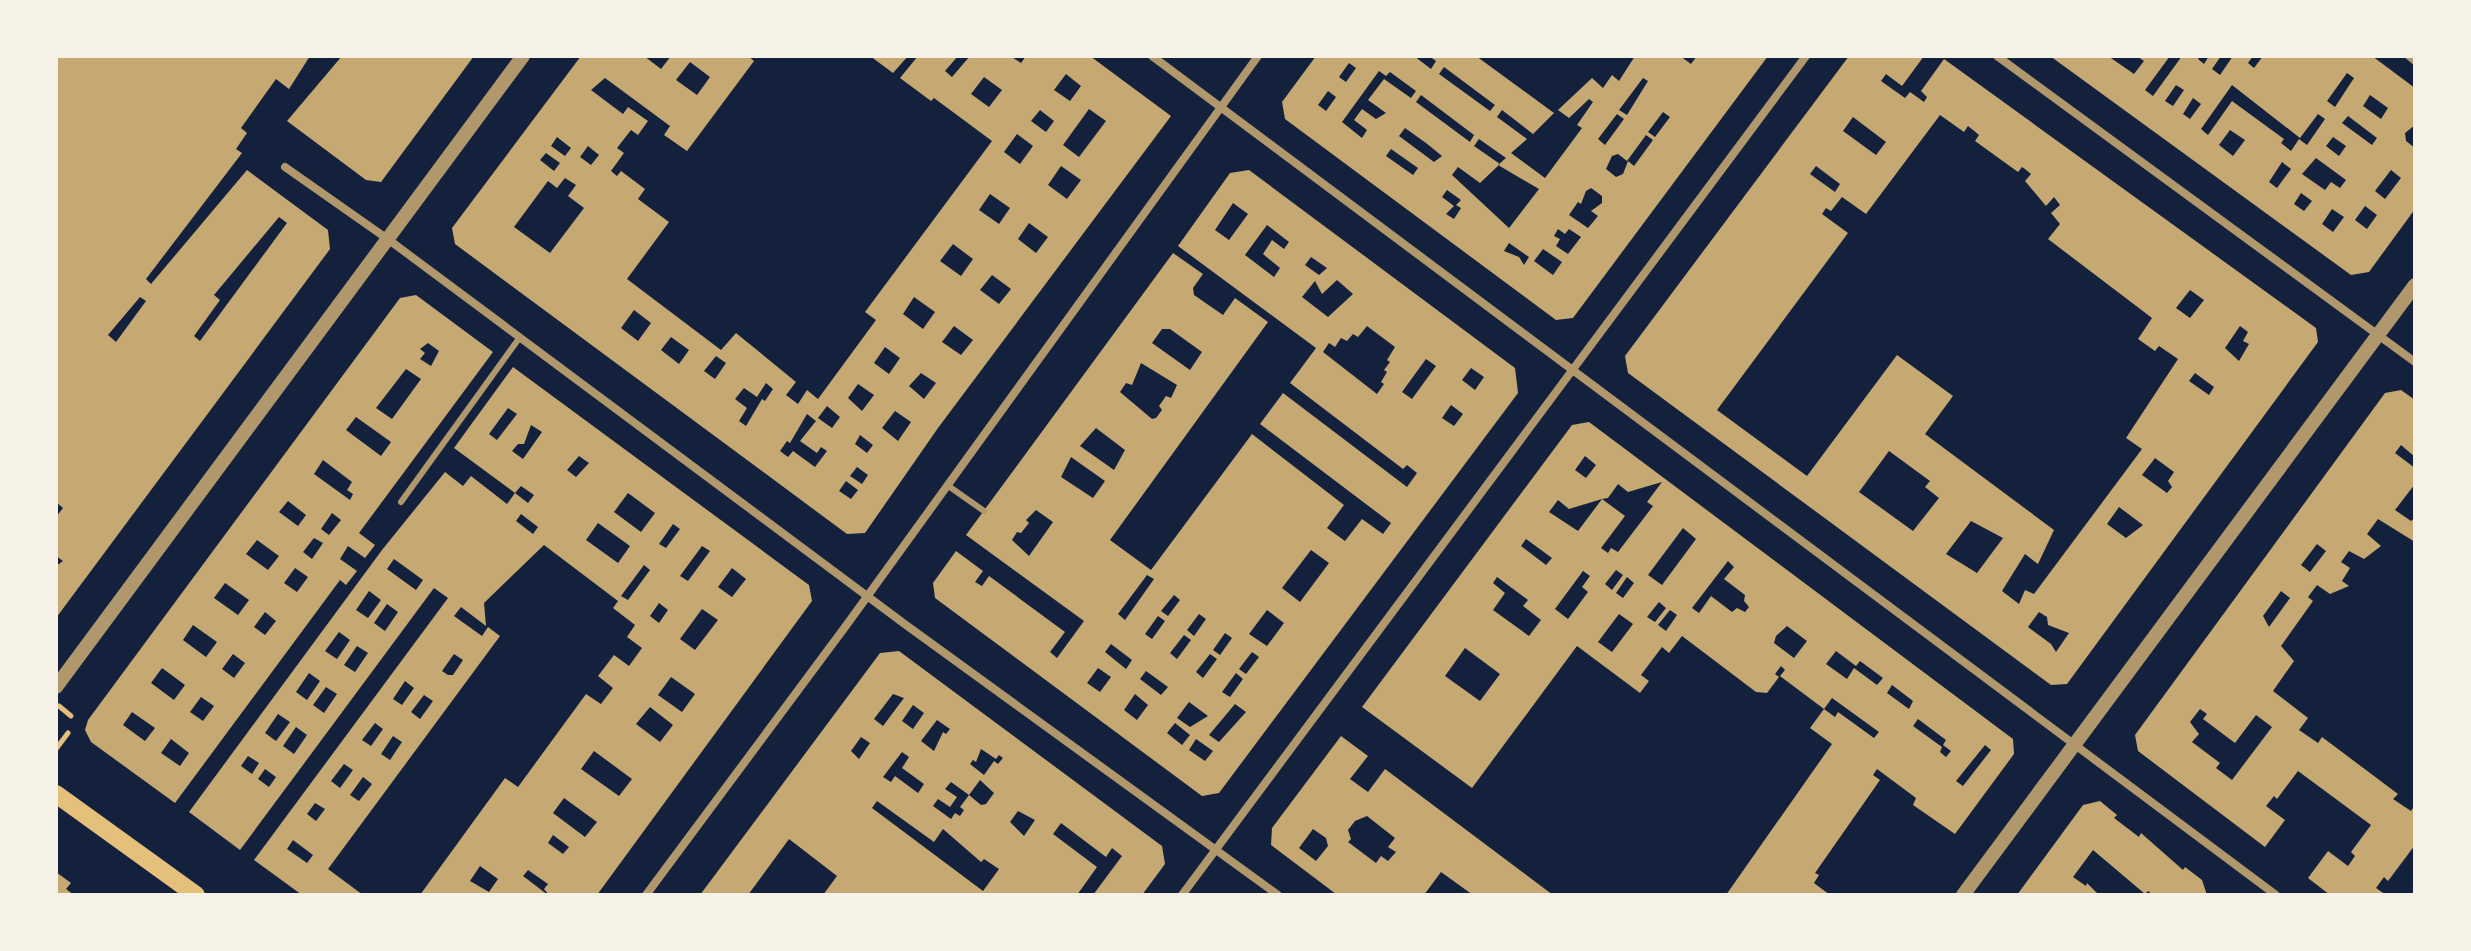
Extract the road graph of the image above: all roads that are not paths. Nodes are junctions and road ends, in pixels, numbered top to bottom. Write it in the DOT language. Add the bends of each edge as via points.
graph roads {
  1 [pos="523,56"];
  2 [pos="1152,56"];
  3 [pos="1258,56"];
  4 [pos="1806,56"];
  5 [pos="1997,56"];
  6 [pos="2409,56"];
  7 [pos="2415,61"];
  8 [pos="1220,106"];
  9 [pos="285,167"];
  10 [pos="389,240"];
  11 [pos="2415,285"];
  12 [pos="2379,335"];
  13 [pos="520,337"];
  14 [pos="2415,362"];
  15 [pos="1573,370"];
  16 [pos="947,485"];
  17 [pos="401,502"];
  18 [pos="984,511"];
  19 [pos="867,596"];
  20 [pos="56,687"];
  21 [pos="2072,743"];
  22 [pos="56,794"];
  23 [pos="1215,850"];
  24 [pos="196,895"];
  25 [pos="646,895"];
  26 [pos="1182,895"];
  27 [pos="1278,895"];
  28 [pos="1963,895"];
  29 [pos="2276,895"];
  1 -- 10 [label="street"];
  2 -- 8 [label="street"];
  3 -- 8 [label="street"];
  4 -- 15 [label="street"];
  5 -- 12 [label="street"];
  6 -- 7 [label="street"];
  8 -- 15 [label="street"];
  8 -- 16 [label="street"];
  9 -- 10 [label="street"];
  10 -- 13 [label="street"];
  10 -- 20 [label="street"];
  11 -- 12 [label="street"];
  12 -- 14 [label="street"];
  12 -- 21 [label="street"];
  13 -- 17 [label="lane"];
  13 -- 19 [label="street"];
  15 -- 21 [label="street"];
  15 -- 23 [label="street"];
  16 -- 18 [label="lane"];
  16 -- 19 [label="street"];
  19 -- 23 [label="street"];
  19 -- 25 [label="street"];
  21 -- 28 [label="street"];
  21 -- 29 [label="street"];
  22 -- 24 [label="main road"];
  23 -- 26 [label="street"];
  23 -- 27 [label="street"];
}
